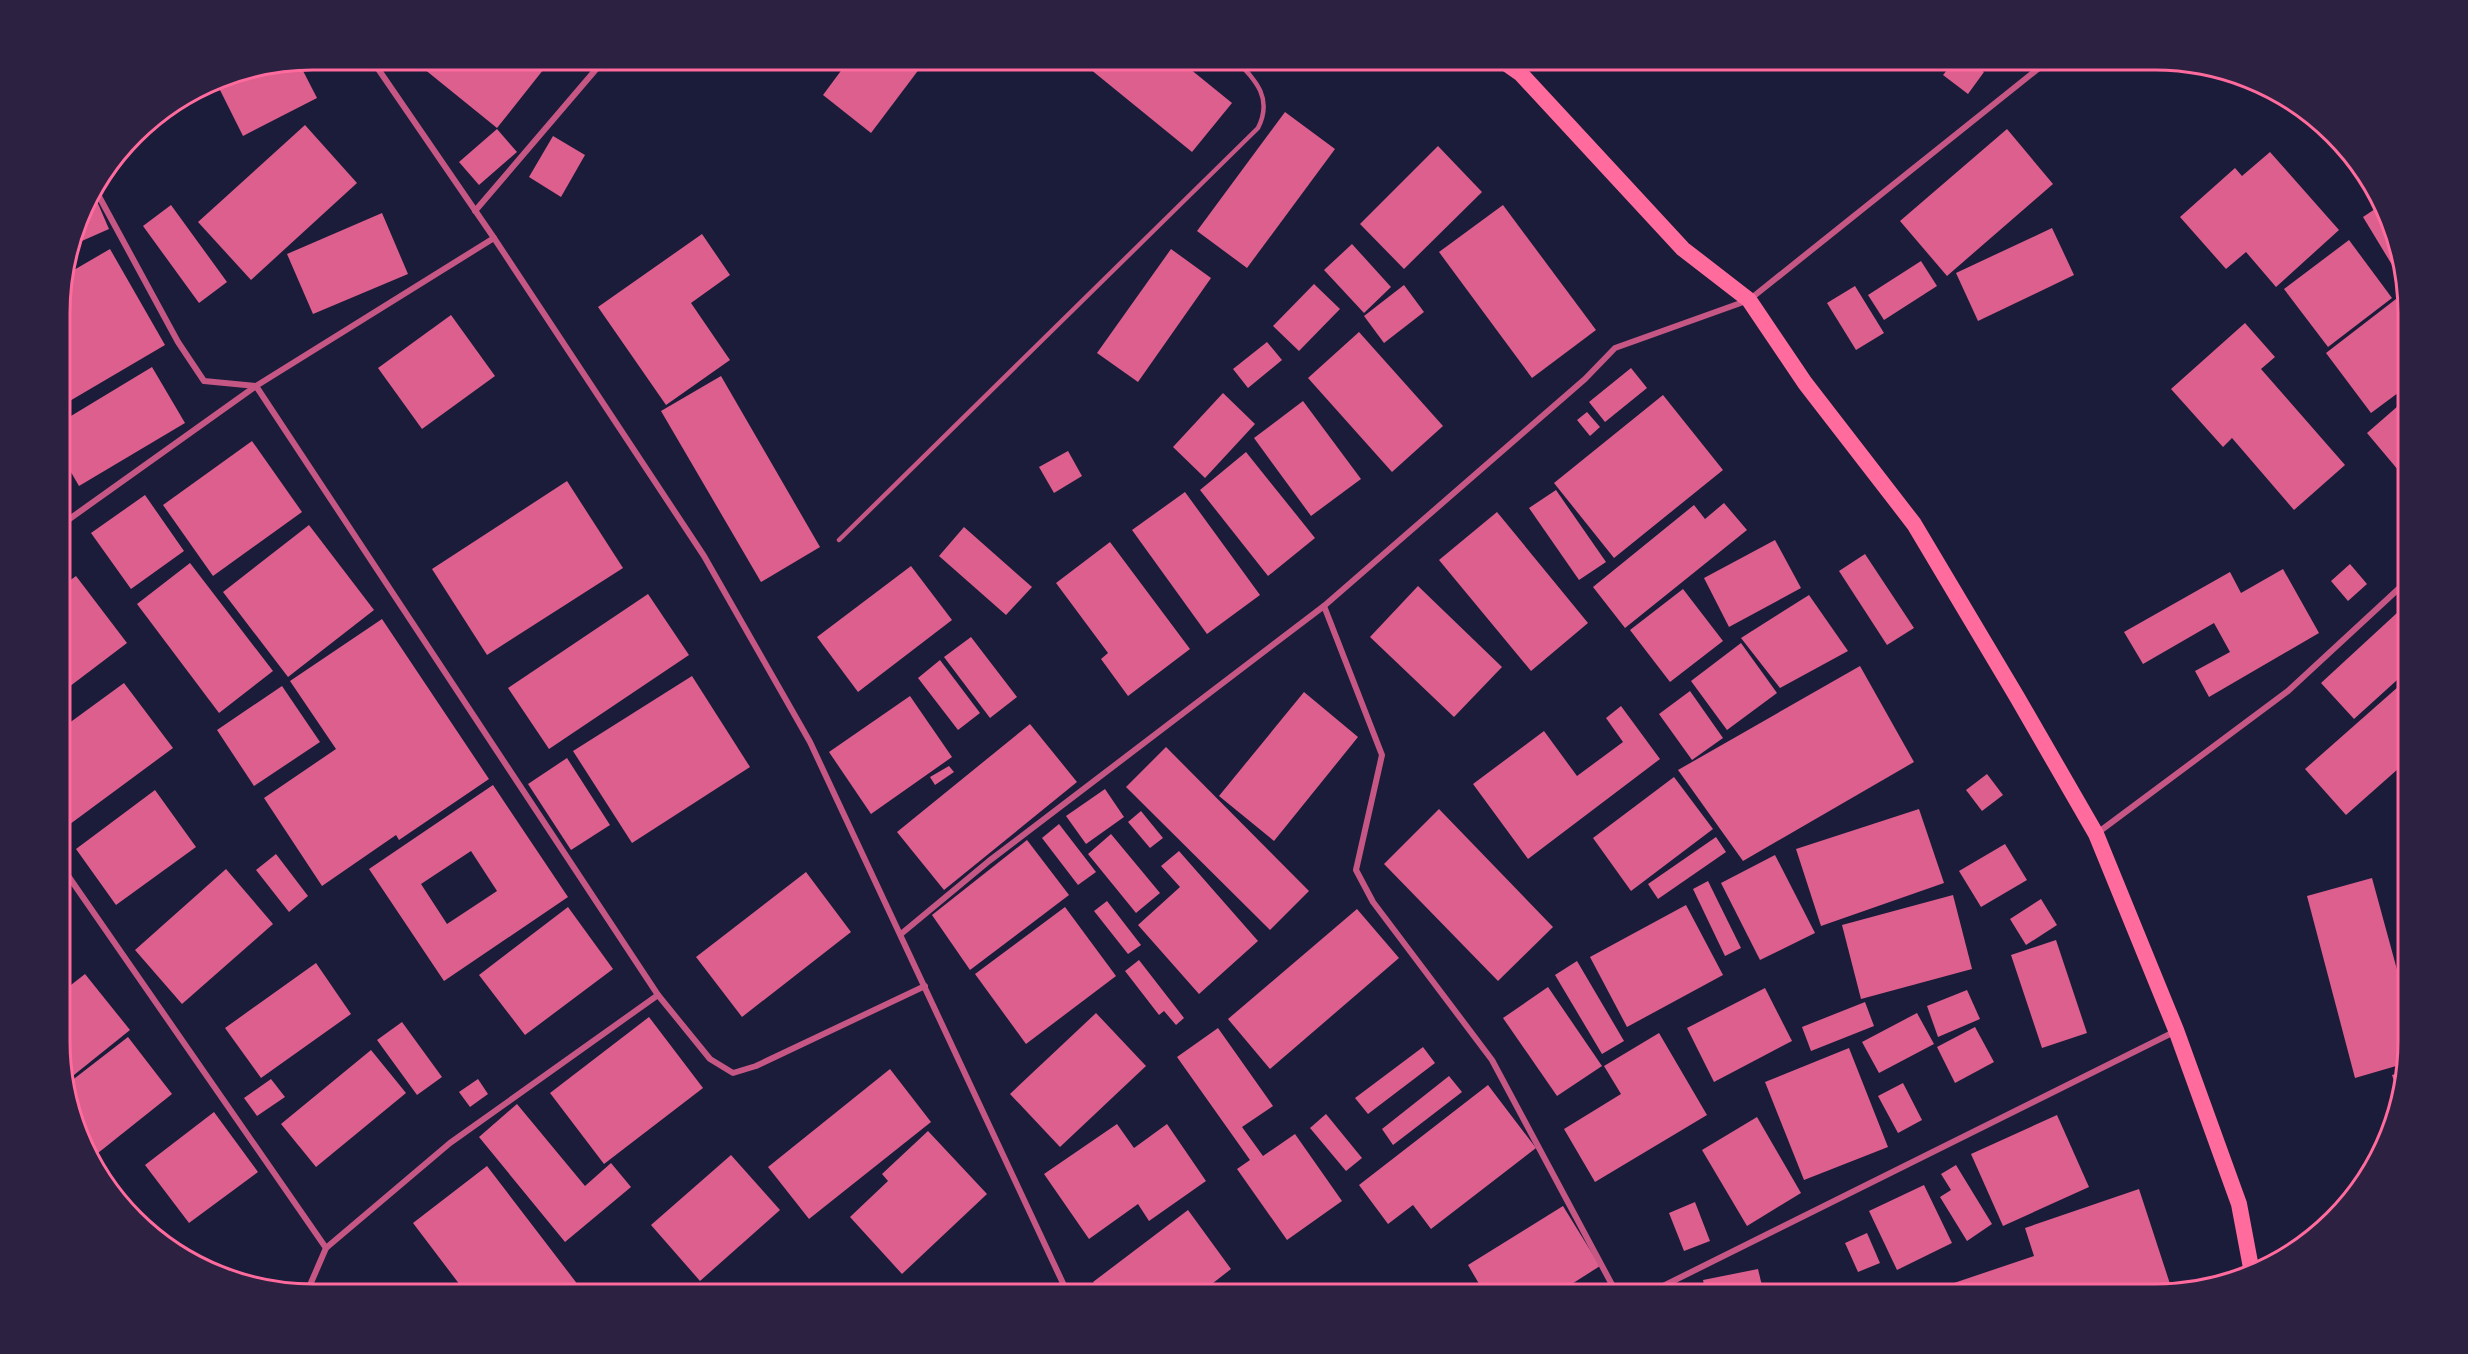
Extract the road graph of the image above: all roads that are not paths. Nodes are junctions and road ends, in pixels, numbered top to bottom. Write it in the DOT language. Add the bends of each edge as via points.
graph roads {
  1 [pos="379,70"];
  2 [pos="595,70"];
  3 [pos="1246,70"];
  4 [pos="1515,70"];
  5 [pos="1524,70"];
  6 [pos="2036,70"];
  7 [pos="1521,74"];
  8 [pos="100,198"];
  9 [pos="475,211"];
  10 [pos="494,238"];
  11 [pos="1749,300"];
  12 [pos="256,386"];
  13 [pos="70,519"];
  14 [pos="839,540"];
  15 [pos="2398,589"];
  16 [pos="1324,606"];
  17 [pos="2096,834"];
  18 [pos="70,879"];
  19 [pos="901,934"];
  20 [pos="925,986"];
  21 [pos="658,995"];
  22 [pos="2176,1030"];
  23 [pos="326,1248"];
  24 [pos="2250,1264"];
  25 [pos="311,1284"];
  26 [pos="1063,1284"];
  27 [pos="1612,1284"];
  28 [pos="1667,1284"];
  1 -- 9 [label="street"];
  2 -- 9 [label="street"];
  3 -- 14 [label="lane" via="1263,96 1264,115 1258,128"];
  4 -- 7 [label="highway"];
  5 -- 7 [label="street"];
  6 -- 11 [label="street"];
  7 -- 11 [label="highway" via="1683,249"];
  8 -- 12 [label="street" via="178,342 204,381"];
  9 -- 10 [label="street"];
  10 -- 12 [label="street"];
  10 -- 19 [label="street" via="704,556 810,742"];
  11 -- 16 [label="street" via="1615,348 1585,379"];
  11 -- 17 [label="highway" via="1805,383 1914,524"];
  12 -- 13 [label="street"];
  12 -- 21 [label="street"];
  15 -- 17 [label="street" via="2288,691"];
  16 -- 19 [label="street" via="988,861"];
  16 -- 27 [label="street" via="1382,755 1356,870 1373,902 1492,1060"];
  17 -- 22 [label="highway"];
  18 -- 23 [label="street"];
  19 -- 20 [label="street"];
  20 -- 21 [label="street" via="756,1066 733,1073 710,1059"];
  20 -- 26 [label="street"];
  21 -- 23 [label="street" via="450,1143"];
  22 -- 24 [label="highway" via="2239,1204"];
  22 -- 28 [label="street"];
  23 -- 25 [label="street"];
}
